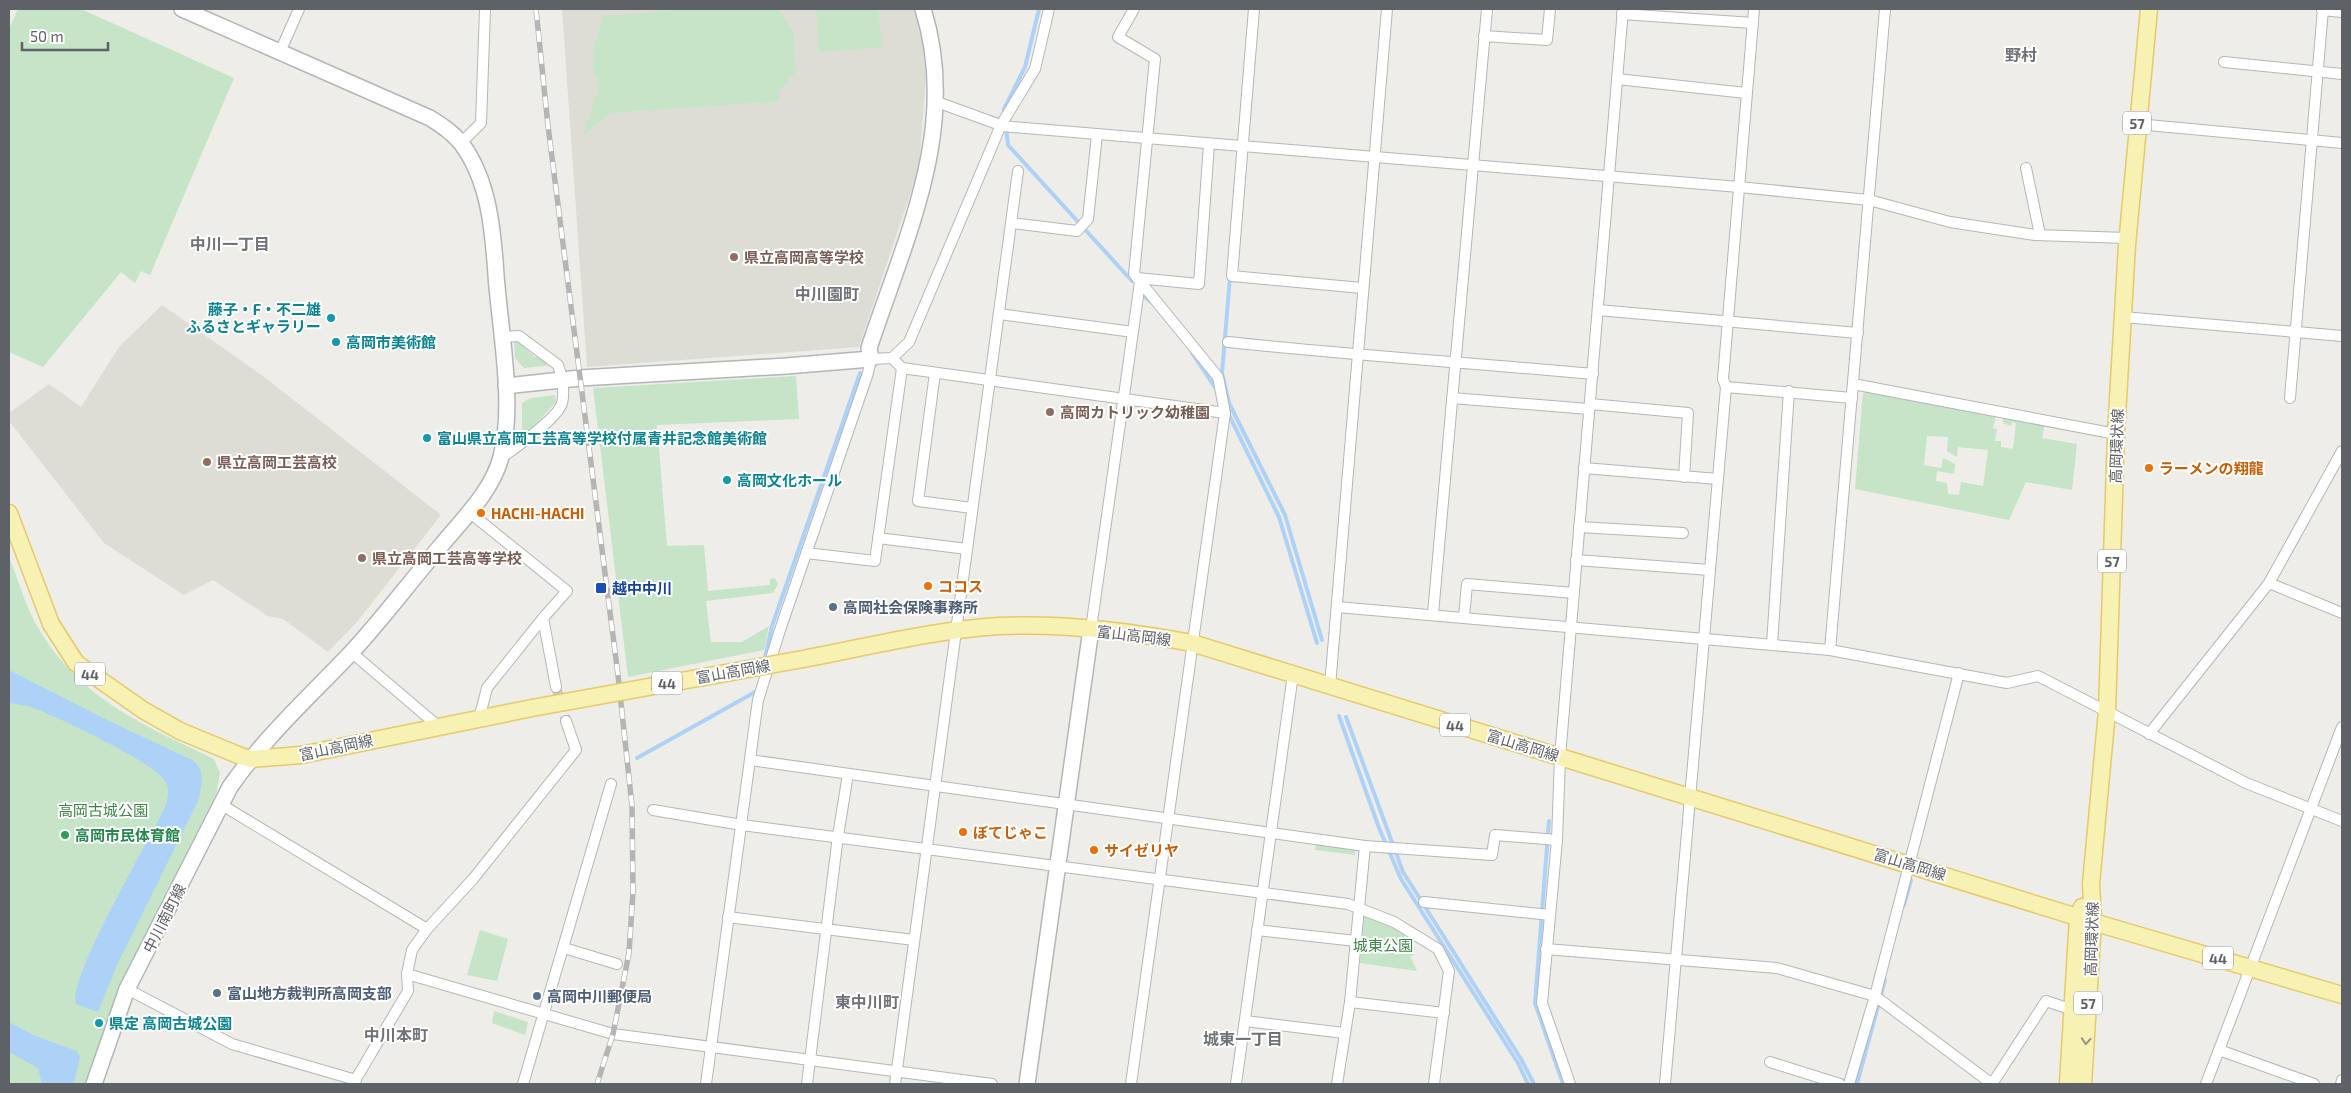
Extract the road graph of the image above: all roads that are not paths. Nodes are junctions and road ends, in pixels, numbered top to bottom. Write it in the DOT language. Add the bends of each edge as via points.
graph roads {
  1 [pos="182,9"];
  2 [pos="299,9"];
  3 [pos="485,9"];
  4 [pos="923,9"];
  5 [pos="1049,9"];
  6 [pos="1134,9"];
  7 [pos="1254,9"];
  8 [pos="1387,9"];
  9 [pos="1487,9"];
  10 [pos="1550,9"];
  11 [pos="1754,9"];
  12 [pos="1885,9"];
  13 [pos="2148,9"];
  14 [pos="2322,9"];
  15 [pos="1623,11"];
  16 [pos="2342,12"];
  17 [pos="1692,14"];
  18 [pos="1753,23"];
  19 [pos="1484,36"];
  20 [pos="280,52"];
  21 [pos="2224,62"];
  22 [pos="2317,72"];
  23 [pos="2342,74"];
  24 [pos="1617,79"];
  25 [pos="1746,94"];
  26 [pos="937,102"];
  27 [pos="2137,124"];
  28 [pos="1005,125"];
  29 [pos="1097,134"];
  30 [pos="1146,139"];
  31 [pos="2311,140"];
  32 [pos="461,143"];
  33 [pos="2342,143"];
  34 [pos="1209,144"];
  35 [pos="1242,147"];
  36 [pos="1373,157"];
  37 [pos="1473,166"];
  38 [pos="2026,168"];
  39 [pos="1018,171"];
  40 [pos="1610,177"];
  41 [pos="1739,187"];
  42 [pos="1869,200"];
  43 [pos="1012,223"];
  44 [pos="2040,235"];
  45 [pos="2128,238"];
  46 [pos="1138,280"];
  47 [pos="1362,288"];
  48 [pos="1598,310"];
  49 [pos="999,314"];
  50 [pos="2123,317"];
  51 [pos="1728,322"];
  52 [pos="2295,331"];
  53 [pos="1133,332"];
  54 [pos="1858,332"];
  55 [pos="2342,336"];
  56 [pos="502,337"];
  57 [pos="1228,342"];
  58 [pos="1357,356"];
  59 [pos="892,358"];
  60 [pos="871,359"];
  61 [pos="1456,361"];
  62 [pos="902,368"];
  63 [pos="935,373"];
  64 [pos="1593,374"];
  65 [pos="562,380"];
  66 [pos="989,381"];
  67 [pos="1853,384"];
  68 [pos="506,386"];
  69 [pos="1726,387"];
  70 [pos="1789,392"];
  71 [pos="1452,398"];
  72 [pos="1852,398"];
  73 [pos="2290,398"];
  74 [pos="1124,400"];
  75 [pos="1590,407"];
  76 [pos="1225,413"];
  77 [pos="2116,434"];
  78 [pos="2342,450"];
  79 [pos="501,458"];
  80 [pos="1584,468"];
  81 [pos="1684,477"];
  82 [pos="1718,479"];
  83 [pos="972,508"];
  84 [pos="469,512"];
  85 [pos="9,513"];
  86 [pos="1579,527"];
  87 [pos="1683,533"];
  88 [pos="878,538"];
  89 [pos="967,549"];
  90 [pos="806,553"];
  91 [pos="1576,560"];
  92 [pos="1710,570"];
  93 [pos="2269,583"];
  94 [pos="1574,593"];
  95 [pos="1337,607"];
  96 [pos="2342,613"];
  97 [pos="1433,614"];
  98 [pos="1464,617"];
  99 [pos="543,618"];
  100 [pos="1571,628"];
  101 [pos="1091,629"];
  102 [pos="956,631"];
  103 [pos="1704,640"];
  104 [pos="1192,643"];
  105 [pos="1772,644"];
  106 [pos="1830,650"];
  107 [pos="352,652"];
  108 [pos="1959,673"];
  109 [pos="1293,674"];
  110 [pos="1330,686"];
  111 [pos="556,687"];
  112 [pos="2106,711"];
  113 [pos="479,719"];
  114 [pos="566,721"];
  115 [pos="438,726"];
  116 [pos="2342,727"];
  117 [pos="2149,734"];
  118 [pos="1560,757"];
  119 [pos="250,758"];
  120 [pos="750,760"];
  121 [pos="848,774"];
  122 [pos="611,784"];
  123 [pos="936,786"];
  124 [pos="1690,796"];
  125 [pos="1066,803"];
  126 [pos="222,805"];
  127 [pos="2310,809"];
  128 [pos="653,810"];
  129 [pos="1169,818"];
  130 [pos="2342,821"];
  131 [pos="742,824"];
  132 [pos="1271,832"];
  133 [pos="838,836"];
  134 [pos="1551,840"];
  135 [pos="1365,846"];
  136 [pos="928,848"];
  137 [pos="1909,864"];
  138 [pos="1057,866"];
  139 [pos="1162,878"];
  140 [pos="1263,891"];
  141 [pos="1424,902"];
  142 [pos="1360,908"];
  143 [pos="1550,915"];
  144 [pos="728,917"];
  145 [pos="2086,920"];
  146 [pos="426,929"];
  147 [pos="825,930"];
  148 [pos="1258,930"];
  149 [pos="914,940"];
  150 [pos="1356,941"];
  151 [pos="564,948"];
  152 [pos="1546,949"];
  153 [pos="1675,959"];
  154 [pos="617,964"];
  155 [pos="2251,967"];
  156 [pos="407,974"];
  157 [pos="127,989"];
  158 [pos="2342,995"];
  159 [pos="1878,998"];
  160 [pos="1350,1002"];
  161 [pos="2073,1010"];
  162 [pos="543,1013"];
  163 [pos="1444,1013"];
  164 [pos="1245,1021"];
  165 [pos="1344,1033"];
  166 [pos="711,1047"];
  167 [pos="2219,1050"];
  168 [pos="810,1061"];
  169 [pos="1770,1062"];
  170 [pos="897,1072"];
  171 [pos="2342,1080"];
  172 [pos="355,1082"];
  173 [pos="94,1084"];
  174 [pos="524,1084"];
  175 [pos="706,1084"];
  176 [pos="807,1084"];
  177 [pos="895,1084"];
  178 [pos="992,1084"];
  179 [pos="1027,1084"];
  180 [pos="1131,1084"];
  181 [pos="1236,1084"];
  182 [pos="1336,1084"];
  183 [pos="1434,1084"];
  184 [pos="1570,1084"];
  185 [pos="1664,1084"];
  186 [pos="1840,1084"];
  187 [pos="1849,1084"];
  188 [pos="1992,1084"];
  189 [pos="2068,1084"];
  190 [pos="2083,1084"];
  191 [pos="2206,1084"];
  192 [pos="2314,1084"];
  193 [pos="2341,1084"];
  1 -- 20 [label="street, 中川南町線"];
  2 -- 20 [label="street"];
  3 -- 32 [label="street" via="481,123"];
  4 -- 26 [label="street" via="932,36"];
  5 -- 28 [label="street" via="1035,69"];
  6 -- 30 [label="street" via="1118,37 1155,59"];
  7 -- 35 [label="street"];
  8 -- 36 [label="street"];
  9 -- 19 [label="street"];
  10 -- 19 [label="street" via="1547,40"];
  11 -- 18 [label="street"];
  12 -- 42 [label="street"];
  13 -- 27 [label="main road, 高岡環状線 / 57"];
  14 -- 16 [label="street"];
  14 -- 22 [label="street"];
  15 -- 17 [label="street"];
  15 -- 24 [label="street"];
  17 -- 18 [label="street"];
  18 -- 25 [label="street"];
  19 -- 37 [label="street"];
  20 -- 32 [label="street, 中川南町線" via="430,118"];
  21 -- 22 [label="street"];
  22 -- 23 [label="street"];
  22 -- 31 [label="street"];
  24 -- 25 [label="street"];
  24 -- 40 [label="street"];
  25 -- 41 [label="street"];
  26 -- 28 [label="street"];
  26 -- 60 [label="street" via="931,157 869,348"];
  27 -- 31 [label="street"];
  27 -- 45 [label="main road, 高岡環状線 / 57"];
  28 -- 29 [label="street"];
  28 -- 59 [label="street" via="909,342"];
  29 -- 30 [label="street"];
  29 -- 43 [label="street" via="1088,219 1077,231"];
  30 -- 34 [label="street"];
  30 -- 46 [label="street" via="1134,274"];
  31 -- 33 [label="street"];
  31 -- 52 [label="street"];
  32 -- 56 [label="street, 中川南町線" via="481,178 488,209 494,239"];
  34 -- 35 [label="street"];
  34 -- 46 [label="street" via="1199,284"];
  35 -- 36 [label="street"];
  35 -- 47 [label="street" via="1232,276"];
  36 -- 37 [label="street"];
  36 -- 47 [label="street"];
  37 -- 40 [label="street"];
  37 -- 61 [label="street"];
  38 -- 44 [label="street"];
  39 -- 43 [label="street"];
  40 -- 41 [label="street"];
  40 -- 48 [label="street"];
  41 -- 42 [label="street"];
  41 -- 51 [label="street"];
  42 -- 44 [label="street" via="1950,222"];
  42 -- 54 [label="street"];
  43 -- 49 [label="street"];
  44 -- 45 [label="street"];
  45 -- 50 [label="main road, 高岡環状線 / 57"];
  46 -- 53 [label="street"];
  46 -- 76 [label="street" via="1218,377"];
  47 -- 58 [label="street"];
  48 -- 51 [label="street"];
  48 -- 64 [label="street"];
  49 -- 53 [label="street"];
  49 -- 66 [label="street"];
  50 -- 52 [label="street"];
  50 -- 77 [label="main road, 高岡環状線 / 57"];
  51 -- 54 [label="street"];
  51 -- 69 [label="street" via="1723,379"];
  52 -- 55 [label="street"];
  52 -- 73 [label="street"];
  53 -- 74 [label="street"];
  54 -- 67 [label="street"];
  56 -- 65 [label="street" via="519,336 527,341 558,365"];
  56 -- 68 [label="street, 中川南町線"];
  57 -- 58 [label="street"];
  58 -- 61 [label="street"];
  58 -- 95 [label="street"];
  59 -- 60 [label="street"];
  59 -- 62 [label="street"];
  60 -- 65 [label="street"];
  60 -- 90 [label="street"];
  61 -- 64 [label="street"];
  61 -- 71 [label="street"];
  62 -- 63 [label="street"];
  62 -- 88 [label="street"];
  63 -- 66 [label="street"];
  63 -- 83 [label="street" via="918,501"];
  64 -- 75 [label="street"];
  65 -- 68 [label="street"];
  65 -- 79 [label="street" via="562,406 528,440"];
  66 -- 74 [label="street"];
  66 -- 83 [label="street"];
  67 -- 72 [label="street"];
  67 -- 77 [label="street"];
  68 -- 79 [label="street, 中川南町線" via="506,430"];
  69 -- 70 [label="street"];
  69 -- 82 [label="street"];
  70 -- 72 [label="street"];
  70 -- 105 [label="street"];
  71 -- 75 [label="street"];
  71 -- 97 [label="street"];
  72 -- 106 [label="street"];
  74 -- 76 [label="street"];
  74 -- 101 [label="street"];
  75 -- 80 [label="street"];
  75 -- 81 [label="street" via="1688,413"];
  76 -- 104 [label="street"];
  77 -- 112 [label="main road, 高岡環状線 / 57"];
  78 -- 93 [label="street"];
  79 -- 84 [label="street, 中川南町線" via="491,482"];
  80 -- 81 [label="street"];
  80 -- 86 [label="street"];
  81 -- 82 [label="street"];
  82 -- 92 [label="street"];
  83 -- 89 [label="street"];
  84 -- 99 [label="street" via="568,591"];
  84 -- 107 [label="street, 中川南町線"];
  85 -- 119 [label="main road, 富山高岡線 / 44" via="51,624 76,663 127,700 180,731"];
  86 -- 87 [label="street"];
  86 -- 91 [label="street"];
  88 -- 89 [label="street"];
  88 -- 90 [label="street" via="875,561"];
  89 -- 102 [label="street"];
  90 -- 120 [label="street" via="758,700"];
  91 -- 92 [label="street"];
  91 -- 94 [label="street"];
  92 -- 103 [label="street"];
  93 -- 96 [label="street"];
  93 -- 117 [label="street"];
  94 -- 98 [label="street" via="1466,584"];
  94 -- 100 [label="street"];
  95 -- 97 [label="street"];
  95 -- 110 [label="street"];
  97 -- 98 [label="street"];
  98 -- 100 [label="street"];
  99 -- 111 [label="street"];
  99 -- 113 [label="street" via="487,688"];
  100 -- 103 [label="street"];
  100 -- 118 [label="street"];
  101 -- 102 [label="main road, 富山高岡線 / 44" via="1000,626"];
  101 -- 104 [label="main road, 富山高岡線 / 44" via="1127,631"];
  101 -- 125 [label="street"];
  102 -- 113 [label="main road, 富山高岡線 / 44, bridge"];
  102 -- 123 [label="street"];
  103 -- 105 [label="street"];
  103 -- 124 [label="street"];
  104 -- 109 [label="main road, 富山高岡線 / 44"];
  104 -- 129 [label="street"];
  105 -- 106 [label="street"];
  106 -- 108 [label="street"];
  107 -- 115 [label="street"];
  107 -- 119 [label="street, 中川南町線"];
  108 -- 112 [label="street" via="2007,683 2038,676"];
  108 -- 137 [label="street"];
  109 -- 110 [label="main road, 富山高岡線 / 44"];
  109 -- 132 [label="street"];
  110 -- 118 [label="main road, 富山高岡線 / 44"];
  112 -- 117 [label="street"];
  112 -- 145 [label="main road, 高岡環状線 / 57"];
  113 -- 115 [label="main road, 富山高岡線 / 44"];
  114 -- 146 [label="street" via="576,750 473,878"];
  115 -- 119 [label="main road, 富山高岡線 / 44" via="302,755"];
  116 -- 127 [label="street"];
  117 -- 127 [label="street" via="2246,783"];
  118 -- 124 [label="main road, 富山高岡線 / 44"];
  118 -- 134 [label="street"];
  119 -- 126 [label="street, 中川南町線"];
  120 -- 121 [label="street"];
  120 -- 131 [label="street"];
  121 -- 123 [label="street"];
  121 -- 133 [label="street"];
  122 -- 151 [label="street"];
  123 -- 125 [label="street"];
  123 -- 136 [label="street"];
  124 -- 137 [label="main road, 富山高岡線 / 44"];
  124 -- 153 [label="street"];
  125 -- 129 [label="street"];
  125 -- 138 [label="street"];
  126 -- 146 [label="street"];
  126 -- 157 [label="street, 中川南町線"];
  127 -- 130 [label="street"];
  127 -- 155 [label="street"];
  128 -- 131 [label="street"];
  129 -- 132 [label="street"];
  129 -- 139 [label="street"];
  131 -- 133 [label="street"];
  131 -- 144 [label="street"];
  132 -- 135 [label="street"];
  132 -- 140 [label="street"];
  133 -- 136 [label="street"];
  133 -- 147 [label="street"];
  134 -- 135 [label="street" via="1495,835 1492,855"];
  134 -- 143 [label="street"];
  135 -- 142 [label="street"];
  136 -- 138 [label="street"];
  136 -- 149 [label="street"];
  137 -- 145 [label="main road, 富山高岡線 / 44"];
  137 -- 159 [label="street"];
  138 -- 139 [label="street"];
  138 -- 179 [label="street"];
  139 -- 140 [label="street"];
  139 -- 180 [label="street"];
  140 -- 142 [label="street"];
  140 -- 148 [label="street"];
  141 -- 143 [label="street"];
  142 -- 150 [label="street"];
  142 -- 163 [label="street" via="1394,922 1438,949 1449,971"];
  143 -- 152 [label="street"];
  144 -- 147 [label="street"];
  144 -- 166 [label="street"];
  145 -- 155 [label="main road, 富山高岡線 / 44"];
  145 -- 161 [label="main road, 高岡環状線 / 57"];
  145 -- 190 [label="main road, 高岡環状線 / 57, one-way"];
  146 -- 156 [label="street" via="412,950"];
  147 -- 149 [label="street"];
  147 -- 168 [label="street"];
  148 -- 150 [label="street"];
  148 -- 164 [label="street"];
  149 -- 170 [label="street"];
  150 -- 160 [label="street"];
  151 -- 154 [label="street"];
  151 -- 162 [label="street"];
  152 -- 153 [label="street"];
  152 -- 184 [label="street" via="1542,1003"];
  153 -- 159 [label="street" via="1777,968"];
  153 -- 185 [label="street"];
  155 -- 158 [label="main road, 富山高岡線 / 44"];
  155 -- 167 [label="street"];
  156 -- 162 [label="street"];
  156 -- 172 [label="street" via="408,991"];
  157 -- 172 [label="street" via="232,1044"];
  157 -- 173 [label="street, 中川南町線"];
  159 -- 187 [label="street"];
  159 -- 188 [label="street"];
  160 -- 163 [label="street"];
  160 -- 165 [label="street"];
  161 -- 188 [label="street" via="2046,1001"];
  161 -- 189 [label="main road, 高岡環状線 / 57"];
  162 -- 166 [label="street" via="614,1034"];
  162 -- 174 [label="street"];
  163 -- 183 [label="street"];
  164 -- 165 [label="street"];
  164 -- 181 [label="street"];
  165 -- 182 [label="street"];
  166 -- 168 [label="street"];
  166 -- 175 [label="street"];
  167 -- 191 [label="street"];
  167 -- 192 [label="street"];
  168 -- 170 [label="street"];
  168 -- 176 [label="street"];
  169 -- 186 [label="street"];
  170 -- 177 [label="street"];
  170 -- 178 [label="street"];
  171 -- 193 [label="street"];
}
